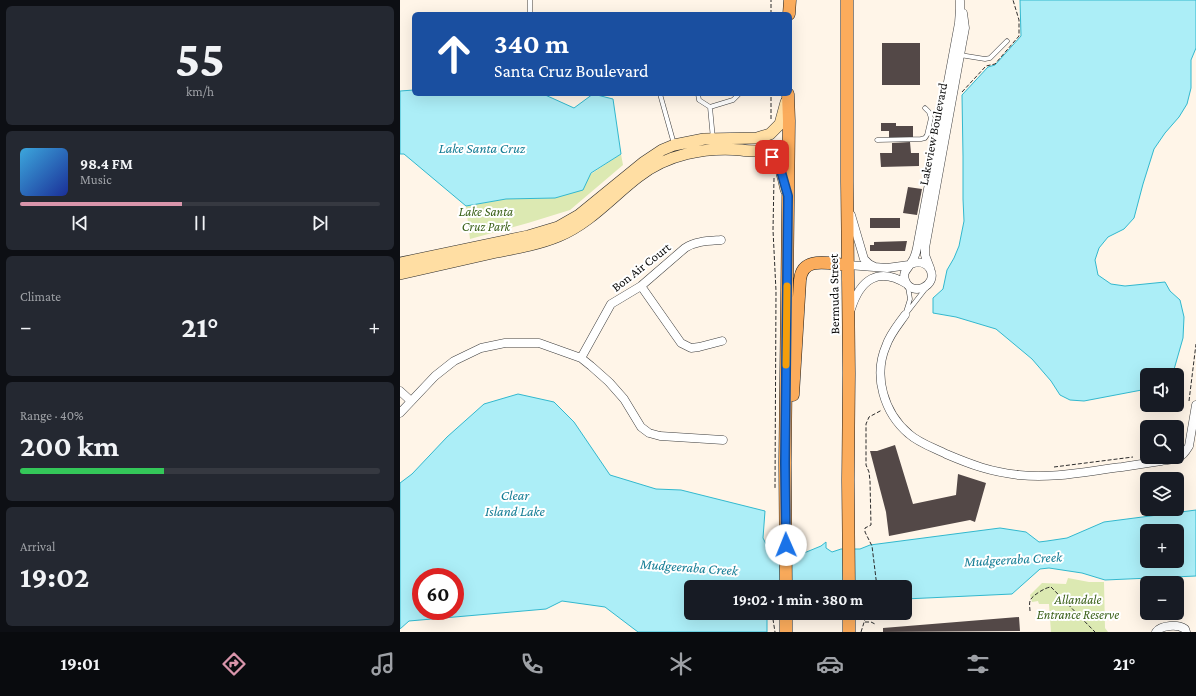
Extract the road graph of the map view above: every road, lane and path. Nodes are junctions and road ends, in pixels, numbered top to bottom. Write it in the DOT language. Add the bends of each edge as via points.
graph roads {
  1 [pos="530,0"];
  2 [pos="771,0"];
  3 [pos="790,0"];
  4 [pos="847,0"];
  5 [pos="960,0"];
  6 [pos="530,12"];
  7 [pos="771,12"];
  8 [pos="789,12"];
  9 [pos="1007,41"];
  10 [pos="957,54"];
  11 [pos="661,96"];
  12 [pos="699,96"];
  13 [pos="737,96"];
  14 [pos="771,96"];
  15 [pos="788,96"];
  16 [pos="788,96"];
  17 [pos="710,107"];
  18 [pos="925,108"];
  19 [pos="771,121"];
  20 [pos="717,139"];
  21 [pos="877,140"];
  22 [pos="676,150"];
  23 [pos="756,151"];
  24 [pos="774,176"];
  25 [pos="934,177"];
  26 [pos="788,196"];
  27 [pos="847,202"];
  28 [pos="921,226"];
  29 [pos="927,235"];
  30 [pos="721,240"];
  31 [pos="400,263"];
  32 [pos="848,265"];
  33 [pos="910,265"];
  34 [pos="875,267"];
  35 [pos="931,271"];
  36 [pos="400,274"];
  37 [pos="907,284"];
  38 [pos="928,284"];
  39 [pos="640,286"];
  40 [pos="906,315"];
  41 [pos="848,316"];
  42 [pos="722,341"];
  43 [pos="1196,344"];
  44 [pos="581,358"];
  45 [pos="400,391"];
  46 [pos="411,401"];
  47 [pos="1192,404"];
  48 [pos="888,408"];
  49 [pos="400,413"];
  50 [pos="723,440"];
  51 [pos="1139,456"];
  52 [pos="785,463"];
  53 [pos="1049,476"];
  54 [pos="775,491"];
  55 [pos="786,580"];
  56 [pos="849,580"];
  57 [pos="876,580"];
  58 [pos="1030,611"];
  59 [pos="772,620"];
  60 [pos="786,620"];
  61 [pos="849,620"];
  62 [pos="864,622"];
  63 [pos="876,624"];
  64 [pos="775,632"];
  65 [pos="786,632"];
  66 [pos="849,632"];
  67 [pos="861,632"];
  68 [pos="1094,632"];
  69 [pos="1156,632"];
  70 [pos="1186,632"];
  1 -- 6 [label="lane"];
  2 -- 7 [label="path"];
  3 -- 8 [label="main road"];
  4 -- 27 [label="main road, Bermuda Street"];
  5 -- 10 [label="street, Lakeview Boulevard"];
  9 -- 10 [label="lane" via="990,58"];
  10 -- 25 [label="street, Lakeview Boulevard"];
  11 -- 22 [label="lane"];
  12 -- 17 [label="lane"];
  13 -- 17 [label="lane" via="733,100"];
  14 -- 19 [label="path"];
  15 -- 20 [label="street" via="781,122 770,134 757,138"];
  16 -- 26 [label="main road"];
  17 -- 20 [label="lane"];
  18 -- 21 [label="lane" via="930,118 925,138"];
  20 -- 22 [label="street" via="690,141"];
  20 -- 23 [label="street" via="763,143 763,148"];
  22 -- 23 [label="street"];
  22 -- 31 [label="street" via="652,156 579,215 558,227 528,236"];
  22 -- 36 [label="street" via="647,170 583,223 558,236 527,246"];
  23 -- 26 [label="street" via="768,154 777,161"];
  24 -- 54 [label="path"];
  25 -- 28 [label="street, Lakeview Boulevard"];
  25 -- 29 [label="street, Lakeview Boulevard"];
  26 -- 52 [label="main road"];
  27 -- 32 [label="main road, Bermuda Street"];
  27 -- 34 [label="street" via="863,256"];
  28 -- 29 [label="street"];
  28 -- 33 [label="street, Lakeview Boulevard"];
  29 -- 35 [label="street, Lakeview Boulevard" via="924,254"];
  30 -- 39 [label="street, Bon Air Court" via="692,244"];
  32 -- 34 [label="street"];
  32 -- 41 [label="main road, Bermuda Street"];
  32 -- 52 [label="main road" via="810,264 801,273 791,421"];
  33 -- 34 [label="street" via="893,268"];
  33 -- 35 [label="street" via="921,263"];
  33 -- 37 [label="street" via="904,274"];
  35 -- 38 [label="street"];
  37 -- 38 [label="street" via="917,289"];
  37 -- 40 [label="lane" via="910,299"];
  37 -- 41 [label="street" via="890,277 870,280 857,292"];
  38 -- 40 [label="lane"];
  39 -- 42 [label="street" via="681,343 690,348"];
  39 -- 44 [label="street, Bon Air Court" via="612,304"];
  40 -- 48 [label="street" via="890,337 882,357 882,390"];
  41 -- 56 [label="main road, Bermuda Street"];
  43 -- 47 [label="path"];
  44 -- 46 [label="street" via="539,343 505,343 480,348 454,361"];
  44 -- 50 [label="street" via="609,382 624,399 641,427 650,433 660,436"];
  45 -- 46 [label="street"];
  46 -- 49 [label="street"];
  47 -- 53 [label="street" via="1188,446 1177,458"];
  48 -- 53 [label="street" via="910,435 970,464 1019,475"];
  48 -- 57 [label="path" via="869,417 866,424 866,465 870,477 871,525 865,528 865,532 872,546"];
  51 -- 53 [label="path" via="1048,468"];
  52 -- 55 [label="main road"];
  58 -- 68 [label="path" via="1031,599 1046,587 1051,587"];
  59 -- 64 [label="path"];
  60 -- 65 [label="main road"];
  61 -- 66 [label="main road"];
  62 -- 63 [label="path"];
  62 -- 67 [label="path"];
  69 -- 70 [label="street" via="1162,628 1180,627"];
}
